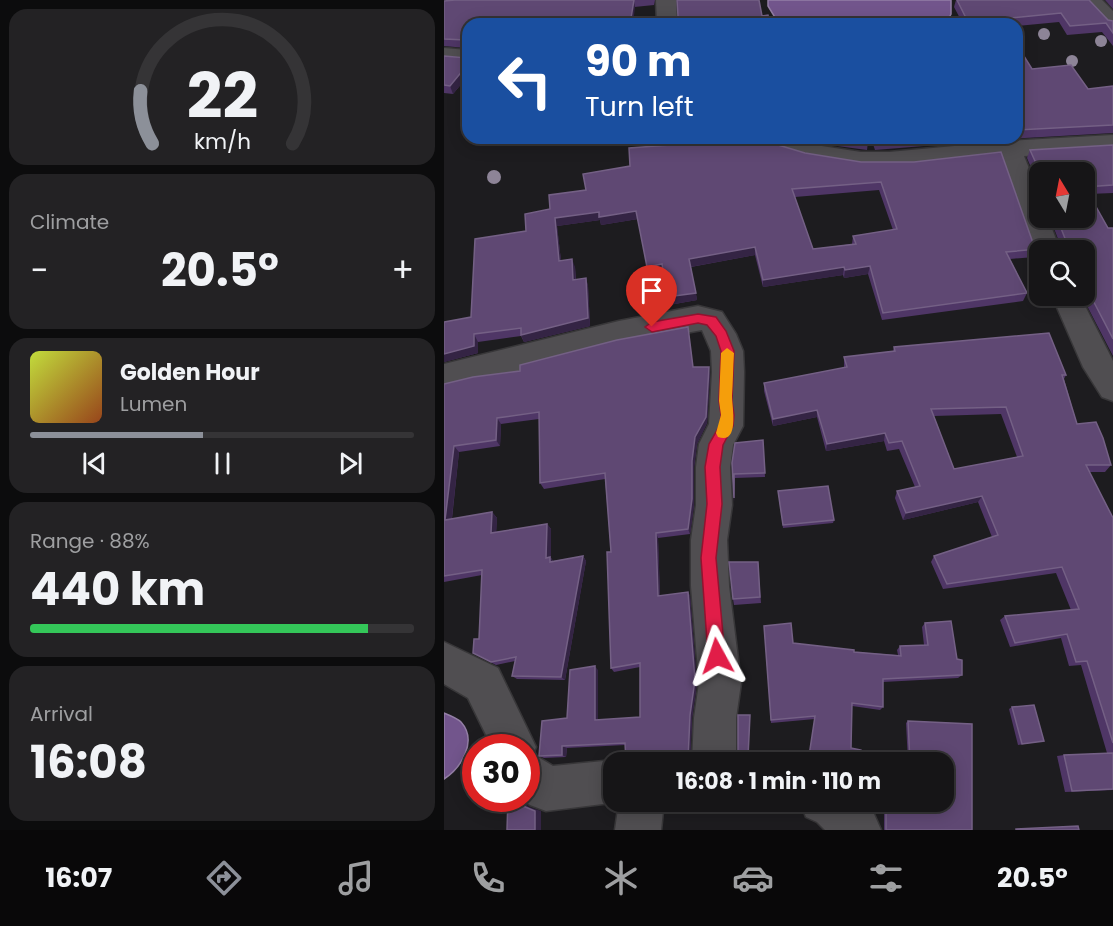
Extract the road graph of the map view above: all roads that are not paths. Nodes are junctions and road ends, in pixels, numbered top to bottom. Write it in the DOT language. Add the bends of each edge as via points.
graph roads {
  1 [pos="666,0"];
  2 [pos="1091,0"];
  3 [pos="667,18"];
  4 [pos="1113,23"];
  5 [pos="444,56"];
  6 [pos="462,57"];
  7 [pos="1113,143"];
  8 [pos="782,144"];
  9 [pos="848,148"];
  10 [pos="1009,149"];
  11 [pos="1042,240"];
  12 [pos="1071,306"];
  13 [pos="444,377"];
  14 [pos="1113,388"];
  15 [pos="444,662"];
  16 [pos="508,734"];
  17 [pos="714,752"];
  18 [pos="603,783"];
  19 [pos="540,784"];
  20 [pos="640,812"];
  21 [pos="839,812"];
  22 [pos="638,830"];
  23 [pos="858,830"];
  1 -- 3 [label="street"];
  2 -- 4 [label="street"];
  5 -- 6 [label="street"];
  7 -- 10 [label="street"];
  8 -- 9 [label="street" via="814,153"];
  9 -- 10 [label="street" via="889,160"];
  10 -- 11 [label="street"];
  12 -- 14 [label="street" via="1094,358"];
  13 -- 17 [label="street" via="619,333 698,318 711,321 721,334 727,351 728,415 716,444 709,558 720,682"];
  15 -- 16 [label="street" via="483,683"];
  18 -- 19 [label="street" via="546,789"];
  20 -- 22 [label="street"];
  21 -- 23 [label="street"];
}
